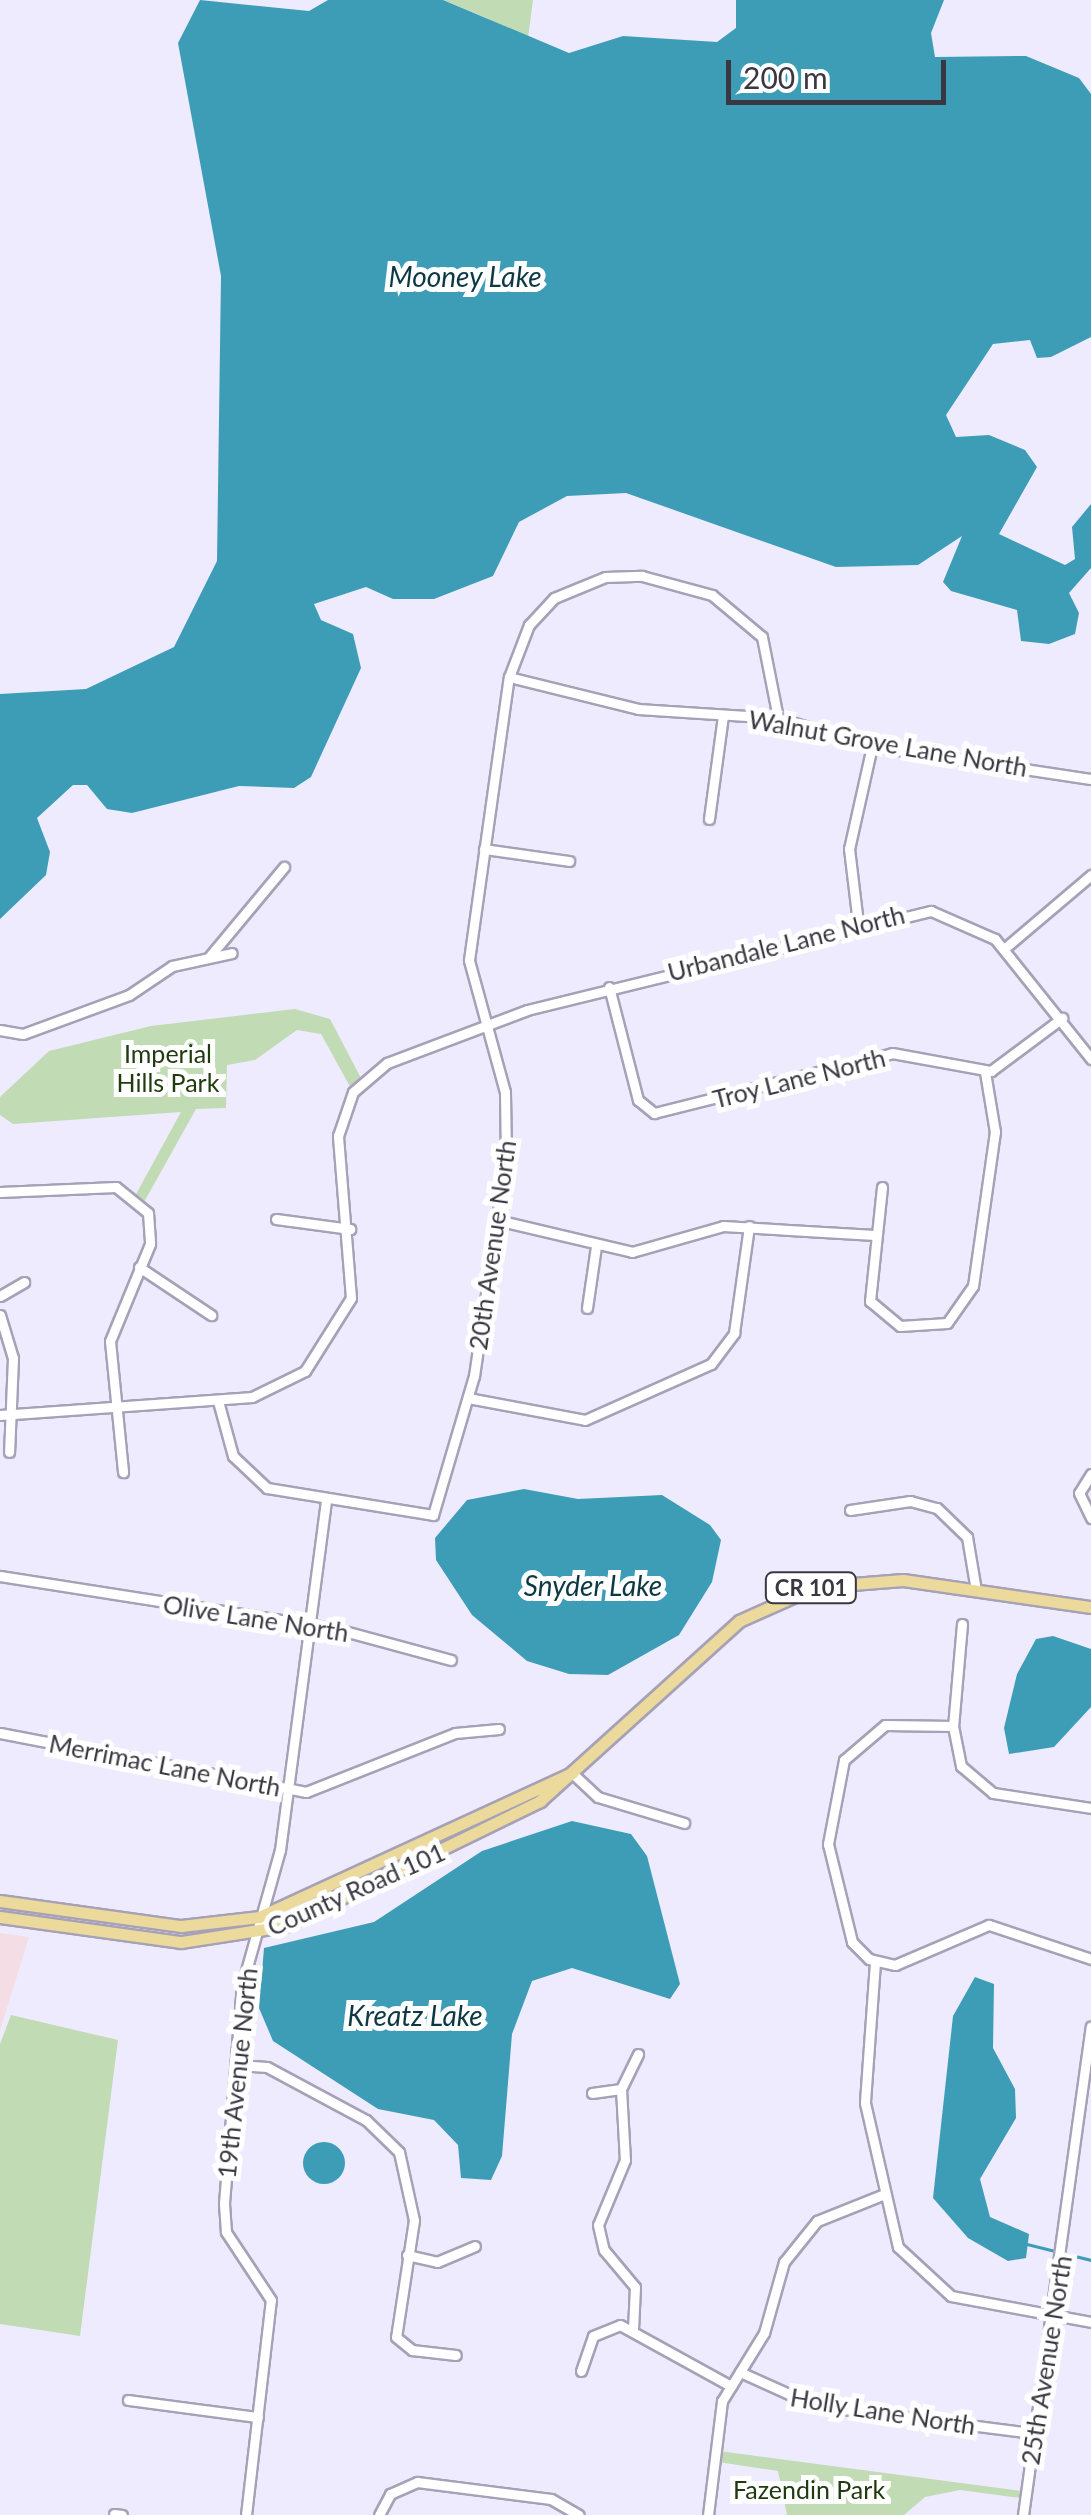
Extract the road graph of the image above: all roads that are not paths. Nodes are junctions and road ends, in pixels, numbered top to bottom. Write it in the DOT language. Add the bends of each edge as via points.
graph roads {
  1 [pos="508,677"];
  2 [pos="723,716"];
  3 [pos="778,718"];
  4 [pos="872,746"];
  5 [pos="1091,779"];
  6 [pos="709,819"];
  7 [pos="484,849"];
  8 [pos="570,862"];
  9 [pos="284,867"];
  10 [pos="1091,875"];
  11 [pos="858,923"];
  12 [pos="1005,948"];
  13 [pos="232,953"];
  14 [pos="208,958"];
  15 [pos="608,987"];
  16 [pos="1062,1018"];
  17 [pos="484,1027"];
  18 [pos="0,1030"];
  19 [pos="1091,1058"];
  20 [pos="985,1072"];
  21 [pos="882,1186"];
  22 [pos="0,1192"];
  23 [pos="276,1220"];
  24 [pos="496,1220"];
  25 [pos="750,1226"];
  26 [pos="350,1229"];
  27 [pos="874,1235"];
  28 [pos="596,1246"];
  29 [pos="139,1267"];
  30 [pos="24,1282"];
  31 [pos="0,1296"];
  32 [pos="587,1308"];
  33 [pos="0,1314"];
  34 [pos="211,1315"];
  35 [pos="468,1398"];
  36 [pos="218,1401"];
  37 [pos="114,1408"];
  38 [pos="4,1415"];
  39 [pos="9,1452"];
  40 [pos="123,1472"];
  41 [pos="1091,1474"];
  42 [pos="326,1502"];
  43 [pos="850,1510"];
  44 [pos="1091,1518"];
  45 [pos="0,1576"];
  46 [pos="976,1590"];
  47 [pos="1091,1607"];
  48 [pos="962,1624"];
  49 [pos="308,1631"];
  50 [pos="451,1660"];
  51 [pos="952,1726"];
  52 [pos="499,1729"];
  53 [pos="0,1733"];
  54 [pos="572,1773"];
  55 [pos="286,1790"];
  56 [pos="1091,1808"];
  57 [pos="684,1823"];
  58 [pos="0,1901"];
  59 [pos="0,1916"];
  60 [pos="259,1917"];
  61 [pos="254,1934"];
  62 [pos="1091,1959"];
  63 [pos="875,1962"];
  64 [pos="1091,2027"];
  65 [pos="638,2054"];
  66 [pos="237,2066"];
  67 [pos="621,2089"];
  68 [pos="592,2094"];
  69 [pos="882,2196"];
  70 [pos="475,2246"];
  71 [pos="408,2254"];
  72 [pos="1049,2316"];
  73 [pos="1091,2322"];
  74 [pos="633,2329"];
  75 [pos="400,2345"];
  76 [pos="391,2353"];
  77 [pos="456,2355"];
  78 [pos="582,2372"];
  79 [pos="740,2372"];
  80 [pos="730,2386"];
  81 [pos="128,2400"];
  82 [pos="258,2416"];
  83 [pos="1032,2433"];
  84 [pos="114,2514"];
  85 [pos="122,2515"];
  86 [pos="246,2515"];
  87 [pos="380,2515"];
  88 [pos="579,2515"];
  89 [pos="708,2515"];
  90 [pos="1023,2515"];
  1 -- 2 [label="street, Walnut Grove Lane North" via="638,709"];
  1 -- 3 [label="street, 20th Avenue North" via="519,642 554,598 587,581 642,576 712,596 753,623 768,652"];
  1 -- 7 [label="street, 20th Avenue North"];
  2 -- 3 [label="street, Walnut Grove Lane North"];
  2 -- 6 [label="street"];
  3 -- 4 [label="street, Walnut Grove Lane North"];
  4 -- 5 [label="street, Walnut Grove Lane North"];
  4 -- 11 [label="street" via="849,849"];
  7 -- 8 [label="street"];
  7 -- 17 [label="street, 20th Avenue North" via="468,960"];
  9 -- 14 [label="street"];
  10 -- 12 [label="street"];
  11 -- 12 [label="street, Urbandale Lane North" via="931,911 965,919"];
  11 -- 15 [label="street, Urbandale Lane North"];
  12 -- 16 [label="street, Urbandale Lane North"];
  13 -- 14 [label="street"];
  14 -- 18 [label="street" via="24,1034"];
  15 -- 17 [label="street, Urbandale Lane North"];
  15 -- 20 [label="street, Troy Lane North" via="648,1112 892,1053"];
  16 -- 19 [label="street, Urbandale Lane North"];
  16 -- 20 [label="street"];
  17 -- 24 [label="street, 20th Avenue North" via="508,1114"];
  17 -- 26 [label="street" via="387,1063 353,1092 338,1136"];
  20 -- 27 [label="street" via="995,1132 972,1286 947,1323 890,1322 867,1293"];
  21 -- 27 [label="street"];
  22 -- 29 [label="street" via="116,1187 142,1204 152,1234"];
  23 -- 26 [label="street"];
  24 -- 28 [label="street"];
  24 -- 35 [label="street, 20th Avenue North"];
  25 -- 27 [label="street"];
  25 -- 28 [label="street" via="651,1250"];
  25 -- 35 [label="street" via="734,1333 711,1364 585,1420"];
  26 -- 36 [label="street" via="351,1298 331,1342 288,1382"];
  28 -- 32 [label="street"];
  29 -- 34 [label="street"];
  29 -- 37 [label="street" via="113,1326"];
  30 -- 31 [label="street"];
  33 -- 38 [label="street" via="13,1358"];
  35 -- 42 [label="street, 20th Avenue North" via="433,1515"];
  36 -- 37 [label="street"];
  36 -- 42 [label="street" via="242,1468 267,1488"];
  37 -- 38 [label="street"];
  37 -- 40 [label="street"];
  38 -- 39 [label="street"];
  41 -- 44 [label="street" via="1079,1492"];
  42 -- 49 [label="street, 19th Avenue North"];
  43 -- 46 [label="street" via="910,1501 937,1508 967,1538"];
  45 -- 49 [label="street, Olive Lane North"];
  46 -- 47 [label="main road, County Road 101 / CR 101"];
  46 -- 54 [label="main road, County Road 101 / CR 101" via="874,1579 781,1598 719,1638"];
  48 -- 51 [label="street"];
  49 -- 50 [label="street, Olive Lane North" via="338,1628"];
  49 -- 55 [label="street, 19th Avenue North"];
  51 -- 56 [label="street" via="961,1766 980,1786"];
  51 -- 63 [label="street" via="885,1725 861,1739 838,1774 830,1865 852,1942"];
  52 -- 55 [label="street, Merrimac Lane North" via="454,1733 306,1792"];
  53 -- 55 [label="street, Merrimac Lane North"];
  54 -- 57 [label="street" via="598,1797"];
  54 -- 60 [label="main road, County Road 101 / CR 101"];
  54 -- 61 [label="main road, County Road 101 / CR 101" via="507,1820"];
  55 -- 60 [label="street, 19th Avenue North"];
  58 -- 60 [label="main road, County Road 101 / CR 101" via="181,1926"];
  59 -- 61 [label="main road, County Road 101 / CR 101" via="162,1941"];
  60 -- 61 [label="street, 19th Avenue North"];
  61 -- 66 [label="street, 19th Avenue North"];
  62 -- 63 [label="street" via="989,1925 959,1931 905,1962"];
  63 -- 69 [label="street" via="864,2075"];
  64 -- 72 [label="street, 25th Avenue North"];
  65 -- 67 [label="street"];
  66 -- 71 [label="street" via="268,2067 390,2140 414,2200"];
  66 -- 82 [label="street, 19th Avenue North" via="224,2223 271,2300"];
  67 -- 68 [label="street"];
  67 -- 74 [label="street" via="625,2160 598,2225 604,2250 635,2286"];
  69 -- 72 [label="street" via="898,2247 935,2287 968,2303"];
  69 -- 79 [label="street" via="832,2211 793,2247 764,2333"];
  70 -- 71 [label="street" via="438,2262"];
  71 -- 75 [label="street"];
  72 -- 73 [label="street"];
  72 -- 83 [label="street, 25th Avenue North"];
  74 -- 78 [label="street" via="593,2336"];
  74 -- 80 [label="street"];
  75 -- 76 [label="street"];
  75 -- 77 [label="street"];
  79 -- 80 [label="street"];
  79 -- 83 [label="street, Holly Lane North" via="813,2405"];
  80 -- 89 [label="street" via="710,2460"];
  81 -- 82 [label="street"];
  82 -- 86 [label="street, 19th Avenue North"];
  83 -- 90 [label="street, 25th Avenue North"];
  84 -- 85 [label="street"];
  87 -- 88 [label="street" via="396,2488 428,2482 551,2499"];
}
